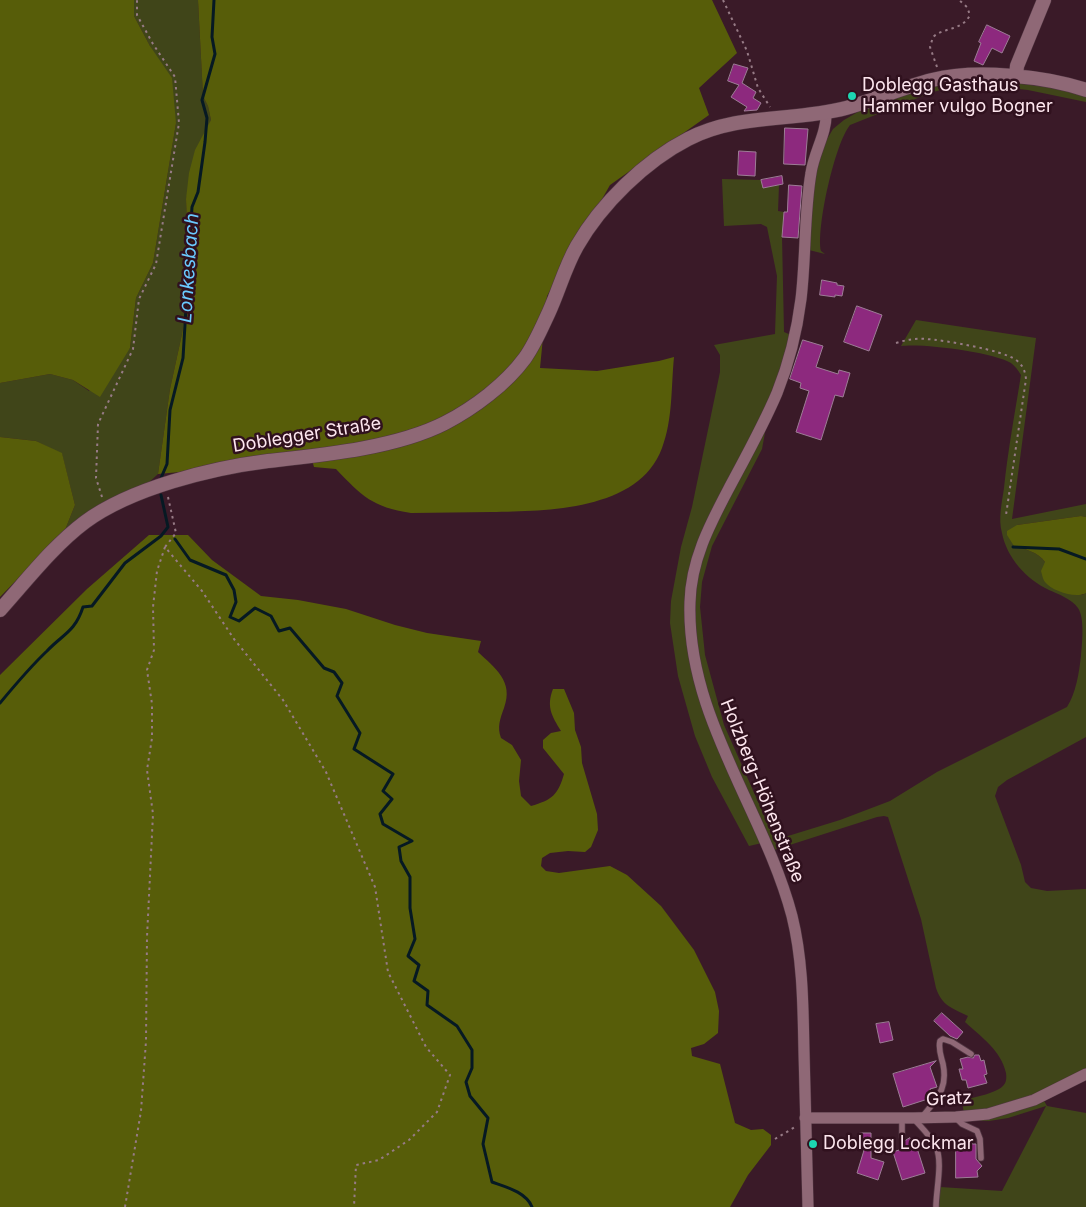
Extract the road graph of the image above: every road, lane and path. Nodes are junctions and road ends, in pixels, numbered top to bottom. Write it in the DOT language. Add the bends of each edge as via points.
graph roads {
  1 [pos="136,0"];
  2 [pos="723,0"];
  3 [pos="959,0"];
  4 [pos="1044,0"];
  5 [pos="1016,76"];
  6 [pos="941,78"];
  7 [pos="1086,90"];
  8 [pos="826,113"];
  9 [pos="778,117"];
  10 [pos="896,343"];
  11 [pos="164,485"];
  12 [pos="106,508"];
  13 [pos="1006,515"];
  14 [pos="166,547"];
  15 [pos="0,610"];
  16 [pos="971,1054"];
  17 [pos="1086,1074"];
  18 [pos="956,1117"];
  19 [pos="912,1118"];
  20 [pos="805,1121"];
  21 [pos="902,1137"];
  22 [pos="775,1138"];
  23 [pos="981,1158"];
  24 [pos="125,1207"];
  25 [pos="354,1207"];
  26 [pos="808,1207"];
  27 [pos="936,1207"];
  1 -- 12 [label="path" via="137,15 175,77 179,123 156,264 139,299 133,349 98,424 96,478"];
  2 -- 9 [label="path" via="747,50 760,94"];
  3 -- 6 [label="path" via="969,12 967,21 936,34 931,42"];
  4 -- 5 [label="street" via="1017,66"];
  5 -- 6 [label="street, Doblegger Straße"];
  5 -- 7 [label="street, Doblegger Straße"];
  6 -- 8 [label="street, Doblegger Straße"];
  8 -- 9 [label="street, Doblegger Straße"];
  8 -- 20 [label="street, Holzberg-Höhenstraße" via="827,122 811,170 801,298 794,341 772,404 702,542 692,580 690,607 695,657 714,729 773,860 796,934 801,974"];
  9 -- 11 [label="street, Doblegger Straße" via="735,123 698,134 662,155 630,182 600,214 577,247 523,360 501,383 456,416 425,431 386,442 331,454 221,468"];
  10 -- 13 [label="path" via="926,339 992,350 1015,359 1023,367 1026,379"];
  11 -- 12 [label="street, Doblegger Straße"];
  11 -- 14 [label="path" via="176,533"];
  12 -- 15 [label="street, Doblegger Straße" via="67,537"];
  14 -- 24 [label="path" via="157,570 153,608 154,650 147,670 152,704 152,738 147,770 153,814 146,1041 142,1111"];
  14 -- 25 [label="path" via="284,700 326,772 376,887 388,972 426,1047 450,1075 438,1112 409,1140 379,1160 356,1165"];
  16 -- 19 [label="lane" via="952,1042 940,1041 944,1085 936,1099"];
  17 -- 18 [label="street, Gratz" via="1018,1106 988,1114"];
  18 -- 19 [label="street, Gratz"];
  18 -- 23 [label="lane" via="977,1131"];
  19 -- 20 [label="street, Gratz"];
  19 -- 21 [label="lane"];
  19 -- 27 [label="lane" via="932,1139 938,1151"];
  20 -- 22 [label="path"];
  20 -- 26 [label="street, Holzberg-Höhenstraße"];
}
